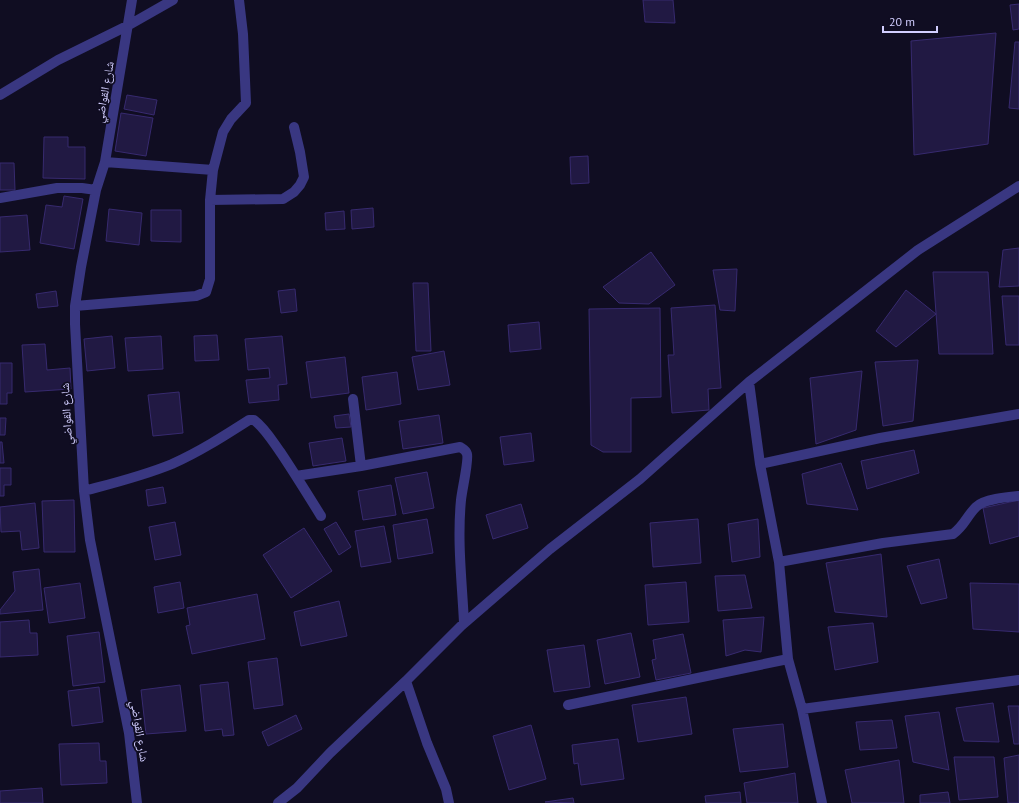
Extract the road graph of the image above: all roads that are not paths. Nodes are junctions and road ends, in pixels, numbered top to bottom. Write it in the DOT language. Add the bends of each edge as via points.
graph roads {
  1 [pos="132,0"];
  2 [pos="173,0"];
  3 [pos="239,0"];
  4 [pos="129,25"];
  5 [pos="0,95"];
  6 [pos="294,127"];
  7 [pos="105,162"];
  8 [pos="213,170"];
  9 [pos="1019,186"];
  10 [pos="96,190"];
  11 [pos="0,198"];
  12 [pos="210,200"];
  13 [pos="75,306"];
  14 [pos="749,382"];
  15 [pos="353,399"];
  16 [pos="1019,414"];
  17 [pos="760,464"];
  18 [pos="361,466"];
  19 [pos="296,476"];
  20 [pos="84,491"];
  21 [pos="1019,496"];
  22 [pos="321,516"];
  23 [pos="779,562"];
  24 [pos="464,623"];
  25 [pos="788,659"];
  26 [pos="1019,680"];
  27 [pos="406,681"];
  28 [pos="568,705"];
  29 [pos="802,709"];
  30 [pos="137,803"];
  31 [pos="278,803"];
  32 [pos="449,803"];
  33 [pos="822,803"];
  1 -- 4 [label="street, شارع القواضي"];
  2 -- 4 [label="street"];
  3 -- 8 [label="street" via="246,103 223,132"];
  4 -- 5 [label="street" via="58,60"];
  4 -- 7 [label="street, شارع القواضي"];
  6 -- 12 [label="street" via="304,177 294,192 283,199"];
  7 -- 8 [label="street"];
  7 -- 10 [label="street, شارع القواضي"];
  8 -- 12 [label="street"];
  9 -- 14 [label="street" via="918,250"];
  10 -- 11 [label="street" via="57,188"];
  10 -- 13 [label="street, شارع القواضي"];
  12 -- 13 [label="street" via="210,279 206,292 196,296"];
  13 -- 20 [label="street, شارع القواضي"];
  14 -- 17 [label="street"];
  14 -- 24 [label="street" via="640,479 550,549"];
  15 -- 18 [label="street"];
  16 -- 17 [label="street" via="880,438"];
  17 -- 23 [label="street"];
  18 -- 19 [label="street"];
  18 -- 24 [label="street" via="460,448 467,453 459,521"];
  19 -- 20 [label="street" via="260,424 251,420 171,464 131,479"];
  19 -- 22 [label="street"];
  20 -- 30 [label="street, شارع القواضي" via="90,540 129,733"];
  21 -- 23 [label="street" via="985,502 976,507 963,526 953,534 883,542"];
  23 -- 25 [label="street"];
  24 -- 27 [label="street"];
  25 -- 28 [label="street"];
  25 -- 29 [label="street"];
  26 -- 29 [label="street"];
  27 -- 31 [label="street" via="297,788"];
  27 -- 32 [label="street"];
  29 -- 33 [label="street"];
}
